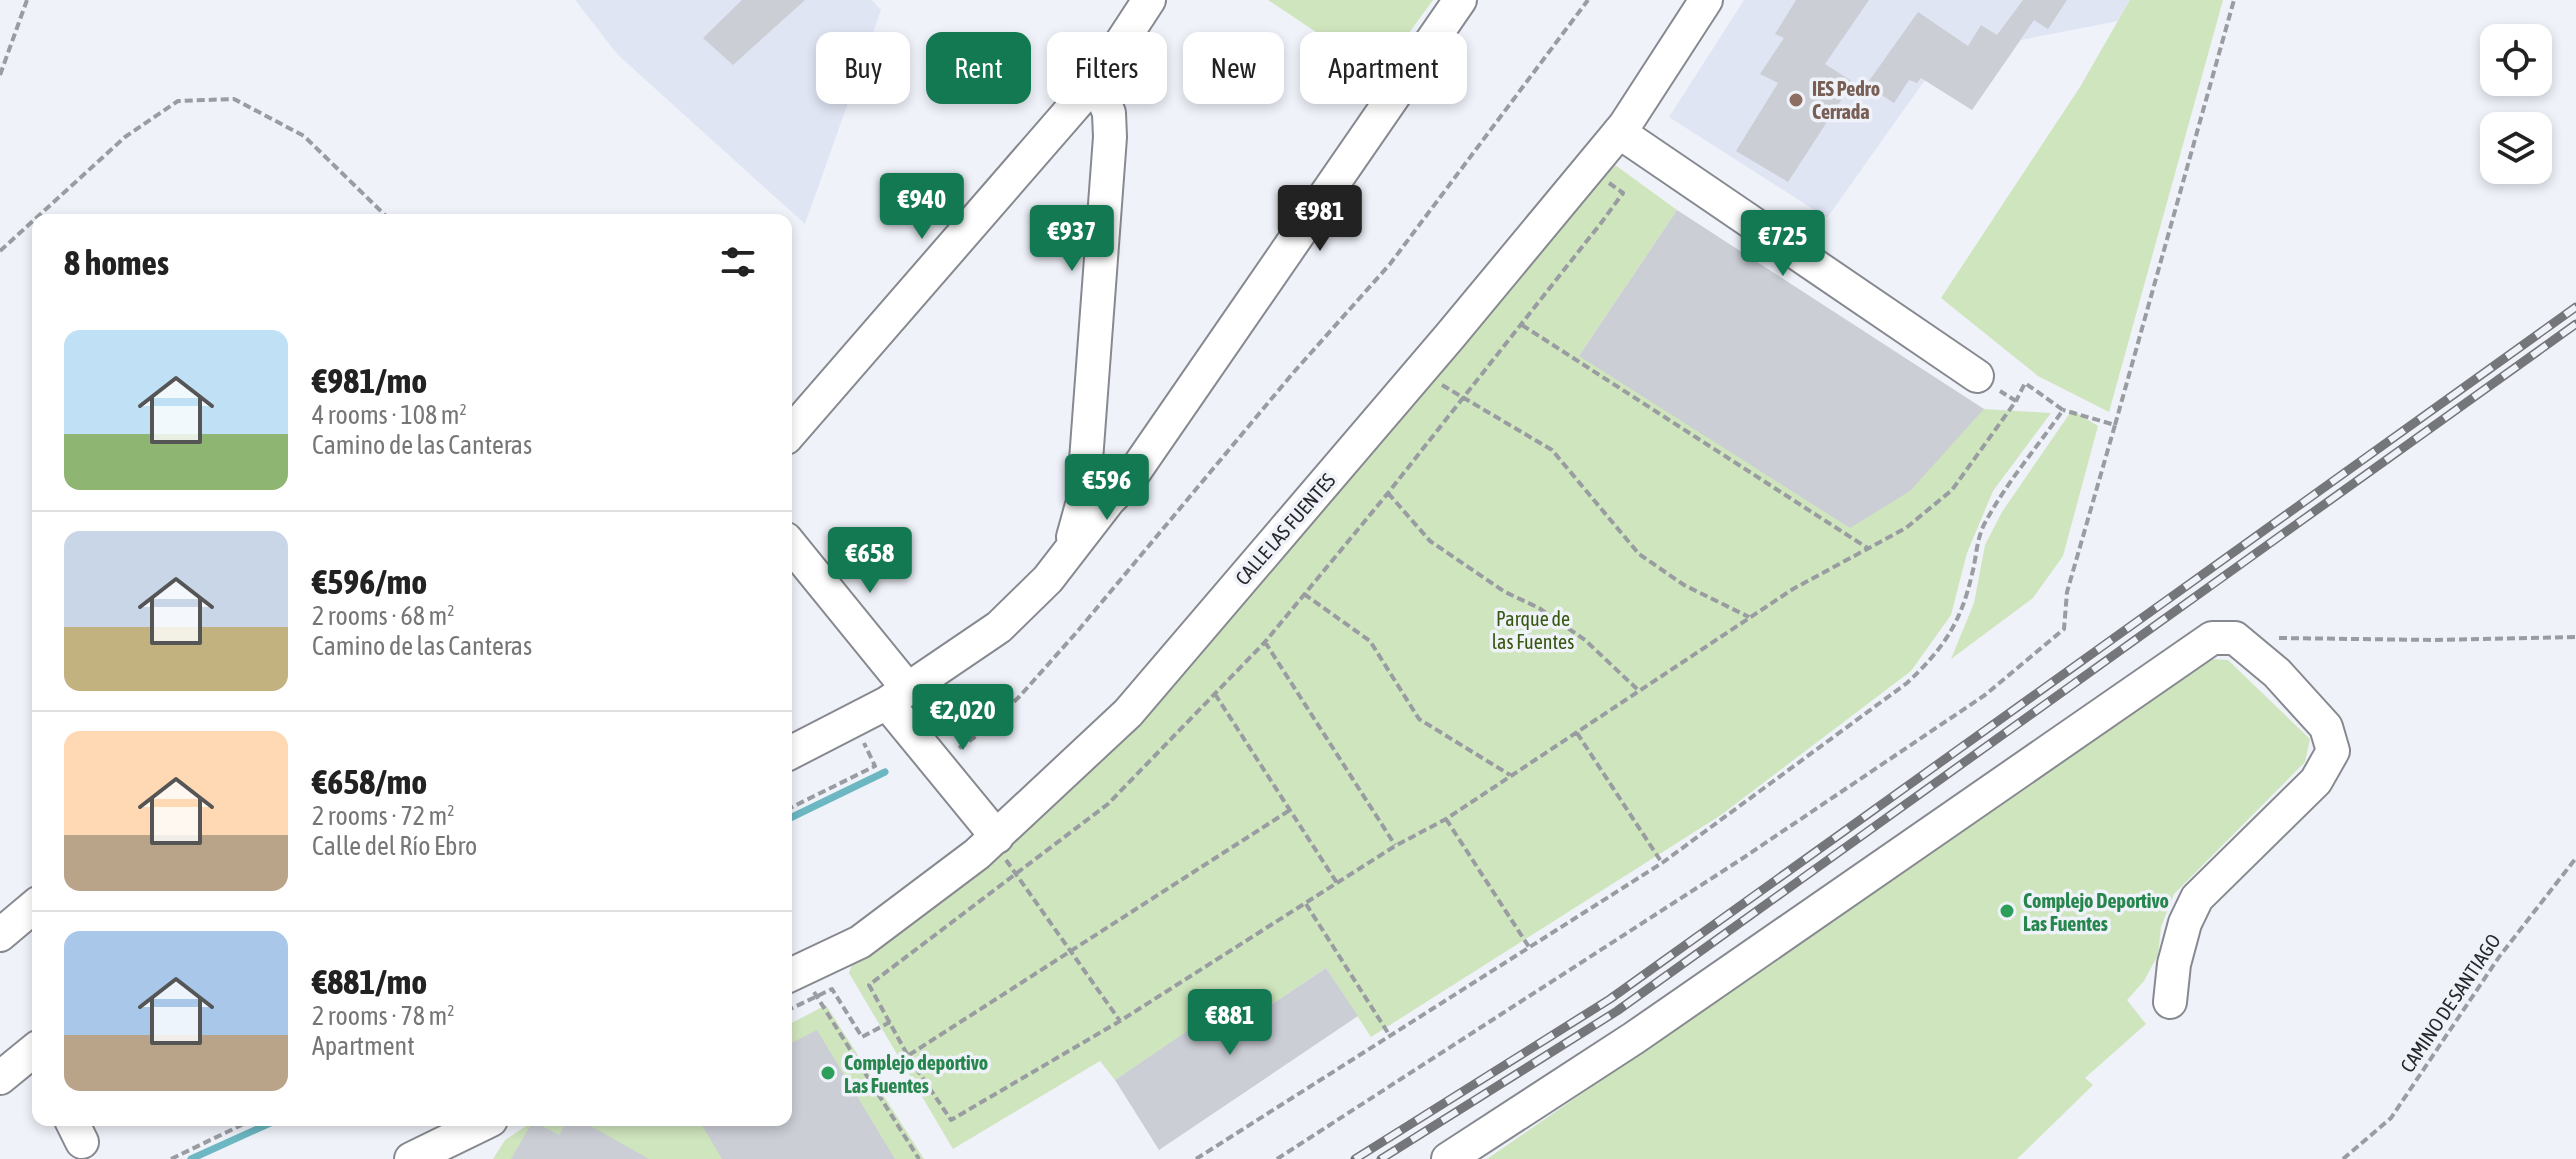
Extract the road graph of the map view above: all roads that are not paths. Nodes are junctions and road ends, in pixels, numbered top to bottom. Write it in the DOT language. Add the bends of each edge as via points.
graph roads {
  1 [pos="1149,0"];
  2 [pos="1460,0"];
  3 [pos="1706,0"];
  4 [pos="1128,32"];
  5 [pos="1076,104"];
  6 [pos="1105,104"];
  7 [pos="1619,132"];
  8 [pos="1977,376"];
  9 [pos="792,431"];
  10 [pos="1086,467"];
  11 [pos="1125,482"];
  12 [pos="792,547"];
  13 [pos="1068,552"];
  14 [pos="898,696"];
  15 [pos="792,752"];
  16 [pos="997,837"];
  17 [pos="32,908"];
  18 [pos="3,933"];
  19 [pos="32,939"];
  20 [pos="798,981"];
  21 [pos="2170,1002"];
  22 [pos="32,1056"];
  23 [pos="0,1078"];
  24 [pos="479,1126"];
  25 [pos="411,1159"];
  26 [pos="1448,1159"];
  1 -- 4 [label="street"];
  2 -- 11 [label="street"];
  3 -- 7 [label="street, CALLE LAS FUENTES"];
  5 -- 9 [label="street"];
  6 -- 10 [label="street" via="1110,137"];
  7 -- 8 [label="street"];
  7 -- 16 [label="street, CALLE LAS FUENTES" via="1128,713"];
  10 -- 11 [label="street" via="1110,469"];
  10 -- 13 [label="street" via="1079,521"];
  11 -- 13 [label="street"];
  12 -- 14 [label="street"];
  13 -- 14 [label="street" via="999,627"];
  14 -- 15 [label="street"];
  14 -- 16 [label="street"];
  16 -- 20 [label="street, CALLE LAS FUENTES" via="860,942"];
  17 -- 18 [label="street"];
  18 -- 19 [label="street"];
  21 -- 26 [label="street" via="2174,964 2197,898 2316,781 2333,751 2326,727 2277,673 2235,638 2212,638 1634,1038"];
  22 -- 23 [label="street"];
  24 -- 25 [label="street"];
}
